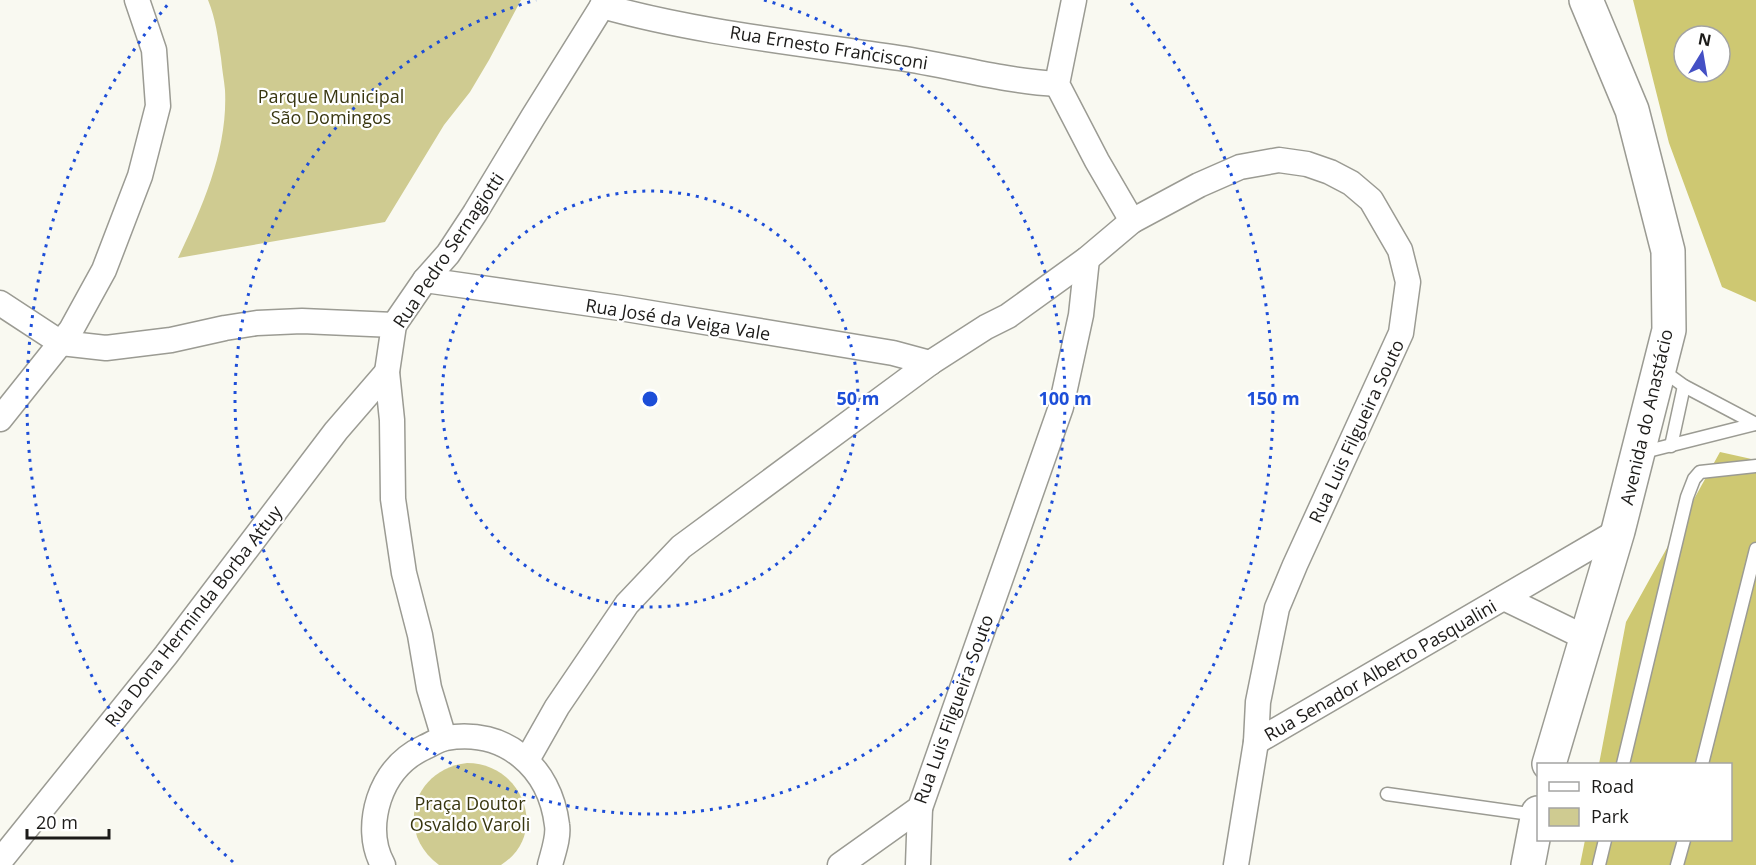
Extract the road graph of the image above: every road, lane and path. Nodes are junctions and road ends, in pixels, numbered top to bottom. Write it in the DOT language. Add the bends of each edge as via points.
graph roads {
  1 [pos="137,0"];
  2 [pos="1074,0"];
  3 [pos="1586,0"];
  4 [pos="604,3"];
  5 [pos="1057,84"];
  6 [pos="1132,220"];
  7 [pos="1088,259"];
  8 [pos="425,280"];
  9 [pos="0,303"];
  10 [pos="394,325"];
  11 [pos="61,343"];
  12 [pos="930,363"];
  13 [pos="387,372"];
  14 [pos="1672,377"];
  15 [pos="0,419"];
  16 [pos="1755,424"];
  17 [pos="1671,446"];
  18 [pos="1638,453"];
  19 [pos="1756,466"];
  20 [pos="1618,531"];
  21 [pos="1756,549"];
  22 [pos="1504,598"];
  23 [pos="1586,638"];
  24 [pos="444,738"];
  25 [pos="1256,742"];
  26 [pos="527,760"];
  27 [pos="1549,763"];
  28 [pos="1623,763"];
  29 [pos="1702,763"];
  30 [pos="1386,794"];
  31 [pos="920,808"];
  32 [pos="1537,814"];
  33 [pos="1537,819"];
  34 [pos="1605,841"];
  35 [pos="1684,841"];
  36 [pos="0,861"];
  37 [pos="376,861"];
  38 [pos="550,865"];
  39 [pos="840,865"];
  40 [pos="918,865"];
  41 [pos="1236,865"];
  42 [pos="1528,865"];
  43 [pos="1599,865"];
  44 [pos="1677,865"];
  1 -- 11 [label="street" via="154,50 158,106 140,176 104,270"];
  2 -- 5 [label="street"];
  3 -- 14 [label="main road, Avenida do Anastácio" via="1632,110 1668,251"];
  4 -- 5 [label="street, Rua Ernesto Francisconi" via="639,17"];
  4 -- 8 [label="street, Rua Pedro Sernagiotti" via="475,213"];
  5 -- 6 [label="street"];
  6 -- 7 [label="street, Rua Luis Filgueira Souto"];
  6 -- 25 [label="street, Rua Luis Filgueira Souto" via="1240,167 1279,160 1307,164 1340,177 1371,200 1400,250 1408,282 1401,333 1277,608 1258,702"];
  7 -- 12 [label="street" via="1008,316"];
  7 -- 31 [label="street, Rua Luis Filgueira Souto" via="1081,315 1061,407"];
  8 -- 10 [label="street, Rua Pedro Sernagiotti"];
  8 -- 12 [label="street, Rua José da Veiga Vale" via="620,308 893,353"];
  9 -- 11 [label="street"];
  10 -- 11 [label="street" via="257,323 106,348"];
  10 -- 13 [label="street, Rua Pedro Sernagiotti"];
  11 -- 15 [label="street"];
  12 -- 26 [label="street" via="681,547 627,604 557,707"];
  13 -- 24 [label="street, Rua Pedro Sernagiotti" via="393,499 404,573"];
  13 -- 36 [label="street, Rua Dona Herminda Borba Attuy" via="336,431 166,655"];
  14 -- 16 [label="lane"];
  14 -- 17 [label="lane"];
  14 -- 18 [label="main road, Avenida do Anastácio"];
  16 -- 17 [label="lane"];
  17 -- 18 [label="lane"];
  18 -- 20 [label="main road, Avenida do Anastácio"];
  19 -- 28 [label="lane" via="1700,472 1694,479"];
  20 -- 22 [label="street, Rua Senador Alberto Pasqualini"];
  20 -- 23 [label="main road, Avenida do Anastácio"];
  21 -- 29 [label="lane"];
  22 -- 23 [label="street, Rua Senador Alberto Pasqualini"];
  22 -- 25 [label="street, Rua Senador Alberto Pasqualini"];
  23 -- 27 [label="main road, Avenida do Anastácio"];
  24 -- 26 [label="street" via="474,736 493,741"];
  24 -- 37 [label="street" via="411,753 385,781 373,816"];
  25 -- 41 [label="street, Rua Luis Filgueira Souto"];
  26 -- 38 [label="street" via="549,790 558,827"];
  30 -- 32 [label="lane"];
  31 -- 39 [label="street, Rua Luis Filgueira Souto"];
  31 -- 40 [label="street"];
  33 -- 42 [label="main road"];
  34 -- 43 [label="lane"];
  35 -- 44 [label="lane"];
}
